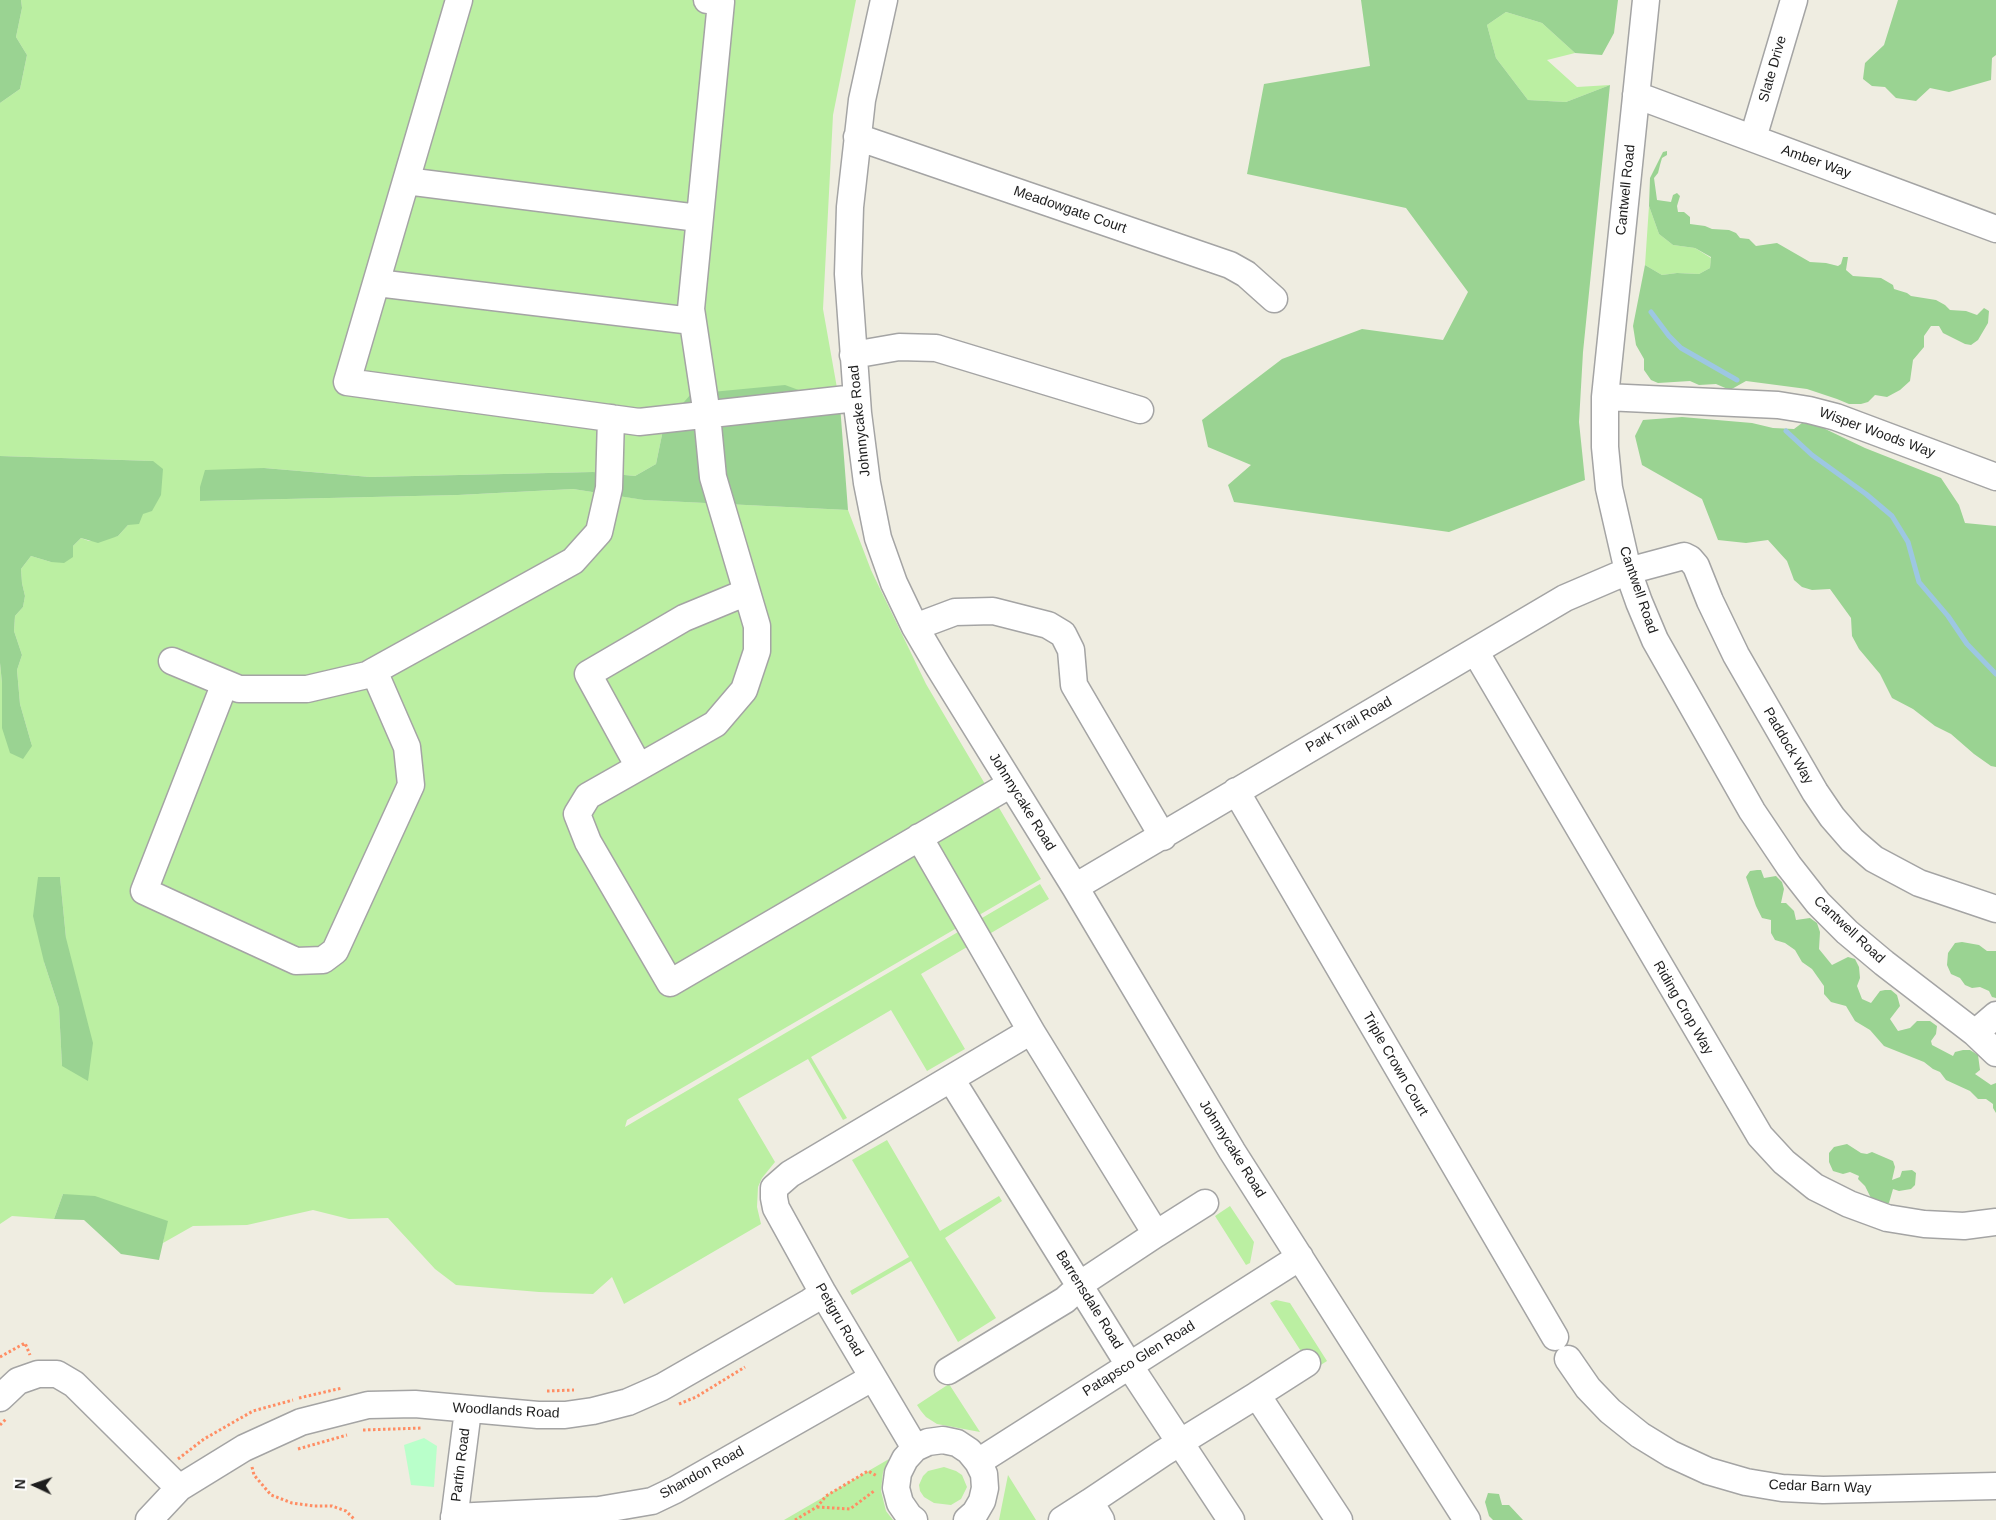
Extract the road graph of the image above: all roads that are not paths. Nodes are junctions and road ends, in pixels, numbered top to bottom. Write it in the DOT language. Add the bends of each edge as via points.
graph roads {
  1 [pos="459,0"];
  2 [pos="716,0"];
  3 [pos="884,0"];
  4 [pos="1646,0"];
  5 [pos="1794,0"];
  6 [pos="1636,95"];
  7 [pos="857,137"];
  8 [pos="1753,138"];
  9 [pos="406,181"];
  10 [pos="698,218"];
  11 [pos="1996,229"];
  12 [pos="377,283"];
  13 [pos="1274,299"];
  14 [pos="692,321"];
  15 [pos="852,356"];
  16 [pos="1605,397"];
  17 [pos="856,398"];
  18 [pos="1140,410"];
  19 [pos="707,415"];
  20 [pos="611,418"];
  21 [pos="1996,477"];
  22 [pos="1628,571"];
  23 [pos="747,592"];
  24 [pos="915,627"];
  25 [pos="1475,651"];
  26 [pos="172,661"];
  27 [pos="374,671"];
  28 [pos="224,683"];
  29 [pos="639,767"];
  30 [pos="1011,784"];
  31 [pos="1236,791"];
  32 [pos="919,837"];
  33 [pos="1163,837"];
  34 [pos="1075,887"];
  35 [pos="1996,909"];
  36 [pos="1996,1015"];
  37 [pos="1031,1031"];
  38 [pos="1975,1033"];
  39 [pos="1996,1053"];
  40 [pos="951,1079"];
  41 [pos="1205,1203"];
  42 [pos="1996,1222"];
  43 [pos="1156,1234"];
  44 [pos="1300,1257"];
  45 [pos="1080,1287"];
  46 [pos="823,1293"];
  47 [pos="1555,1337"];
  48 [pos="1568,1359"];
  49 [pos="1307,1363"];
  50 [pos="1129,1365"];
  51 [pos="948,1371"];
  52 [pos="872,1378"];
  53 [pos="1257,1395"];
  54 [pos="5,1407"];
  55 [pos="468,1410"];
  56 [pos="1181,1442"];
  57 [pos="915,1448"];
  58 [pos="978,1462"];
  59 [pos="1996,1486"];
  60 [pos="179,1488"];
  61 [pos="1096,1511"];
  62 [pos="454,1518"];
  63 [pos="149,1520"];
  64 [pos="914,1520"];
  65 [pos="967,1520"];
  66 [pos="1062,1520"];
  67 [pos="1231,1520"];
  68 [pos="1339,1520"];
  69 [pos="1467,1520"];
  1 -- 9 [label="street"];
  2 -- 10 [label="street"];
  3 -- 7 [label="street, Johnnycake Road"];
  4 -- 6 [label="street, Cantwell Road"];
  5 -- 8 [label="street, Slate Drive"];
  6 -- 8 [label="street, Amber Way"];
  6 -- 16 [label="street, Cantwell Road"];
  7 -- 13 [label="street, Meadowgate Court" via="1230,265 1246,274"];
  7 -- 15 [label="street, Johnnycake Road" via="848,274"];
  8 -- 11 [label="street, Amber Way"];
  9 -- 10 [label="street"];
  9 -- 12 [label="street"];
  10 -- 14 [label="street" via="690,309"];
  12 -- 14 [label="street"];
  12 -- 20 [label="street" via="348,382"];
  14 -- 19 [label="street"];
  15 -- 17 [label="street, Johnnycake Road"];
  15 -- 18 [label="street" via="899,347 936,348"];
  16 -- 21 [label="street, Wisper Woods Way" via="1778,405 1809,410"];
  16 -- 22 [label="street, Cantwell Road" via="1609,488"];
  17 -- 19 [label="street"];
  17 -- 24 [label="street, Johnnycake Road" via="878,538 894,583"];
  19 -- 20 [label="street" via="639,422"];
  19 -- 23 [label="street" via="713,477"];
  20 -- 27 [label="street" via="608,488 599,532 573,561"];
  22 -- 25 [label="street, Park Trail Road" via="1566,598"];
  22 -- 35 [label="street, Paddock Way" via="1684,556 1690,559 1736,655 1814,792 1852,840 1874,859 1919,883"];
  22 -- 38 [label="street, Cantwell Road" via="1660,648 1752,811 1788,866 1847,932"];
  23 -- 29 [label="street" via="757,626 757,651 744,690 715,724"];
  23 -- 29 [label="street" via="684,618 588,674"];
  24 -- 30 [label="street, Johnnycake Road"];
  24 -- 33 [label="street" via="955,612 993,611 1048,625 1063,634 1071,650 1074,685"];
  25 -- 31 [label="street, Park Trail Road"];
  25 -- 42 [label="street, Riding Crop Way" via="1760,1136 1784,1162 1815,1186 1880,1216 1924,1224 1964,1226"];
  26 -- 28 [label="street"];
  27 -- 28 [label="street" via="308,689 239,689"];
  27 -- 28 [label="street" via="407,747 411,786 334,951 323,960 296,961 144,891"];
  29 -- 32 [label="street" via="588,796 577,814 588,842 670,983"];
  30 -- 32 [label="street"];
  30 -- 34 [label="street, Johnnycake Road"];
  31 -- 33 [label="street, Park Trail Road"];
  31 -- 47 [label="street, Triple Crown Court"];
  32 -- 37 [label="street"];
  33 -- 34 [label="street, Park Trail Road"];
  34 -- 44 [label="street, Johnnycake Road" via="1222,1134"];
  36 -- 38 [label="street"];
  37 -- 40 [label="street"];
  37 -- 43 [label="street"];
  38 -- 39 [label="street, Cantwell Road"];
  40 -- 45 [label="street, Barrensdale Road"];
  40 -- 46 [label="street, Petigru Road" via="790,1174 774,1188 776,1208"];
  41 -- 43 [label="street"];
  43 -- 45 [label="street"];
  44 -- 50 [label="street, Patapsco Glen Road"];
  44 -- 69 [label="street, Johnnycake Road"];
  45 -- 50 [label="street, Barrensdale Road"];
  45 -- 51 [label="street" via="1066,1300"];
  46 -- 52 [label="street, Petigru Road"];
  46 -- 55 [label="street, Woodlands Road" via="662,1387 628,1402 565,1415"];
  48 -- 59 [label="street, Cedar Barn Way" via="1588,1388 1610,1411 1640,1435 1708,1472 1782,1488 1823,1490"];
  49 -- 53 [label="street"];
  50 -- 56 [label="street, Barrensdale Road"];
  50 -- 58 [label="street, Patapsco Glen Road"];
  52 -- 57 [label="street, Petigru Road"];
  52 -- 62 [label="street, Shandon Road" via="652,1500 599,1510"];
  53 -- 56 [label="street"];
  53 -- 68 [label="street"];
  54 -- 60 [label="street" via="18,1381 38,1374 57,1374 74,1384"];
  55 -- 60 [label="street, Woodlands Road" via="415,1404 368,1405 301,1422 252,1460"];
  55 -- 62 [label="street, Partin Road"];
  56 -- 61 [label="street"];
  56 -- 67 [label="street, Barrensdale Road"];
  57 -- 58 [label="street" via="943,1440 957,1443"];
  57 -- 64 [label="street" via="904,1459 896,1488 900,1503"];
  58 -- 65 [label="street" via="984,1474 985,1488 982,1501"];
  60 -- 63 [label="street, Woodlands Road"];
  61 -- 66 [label="street"];
}
